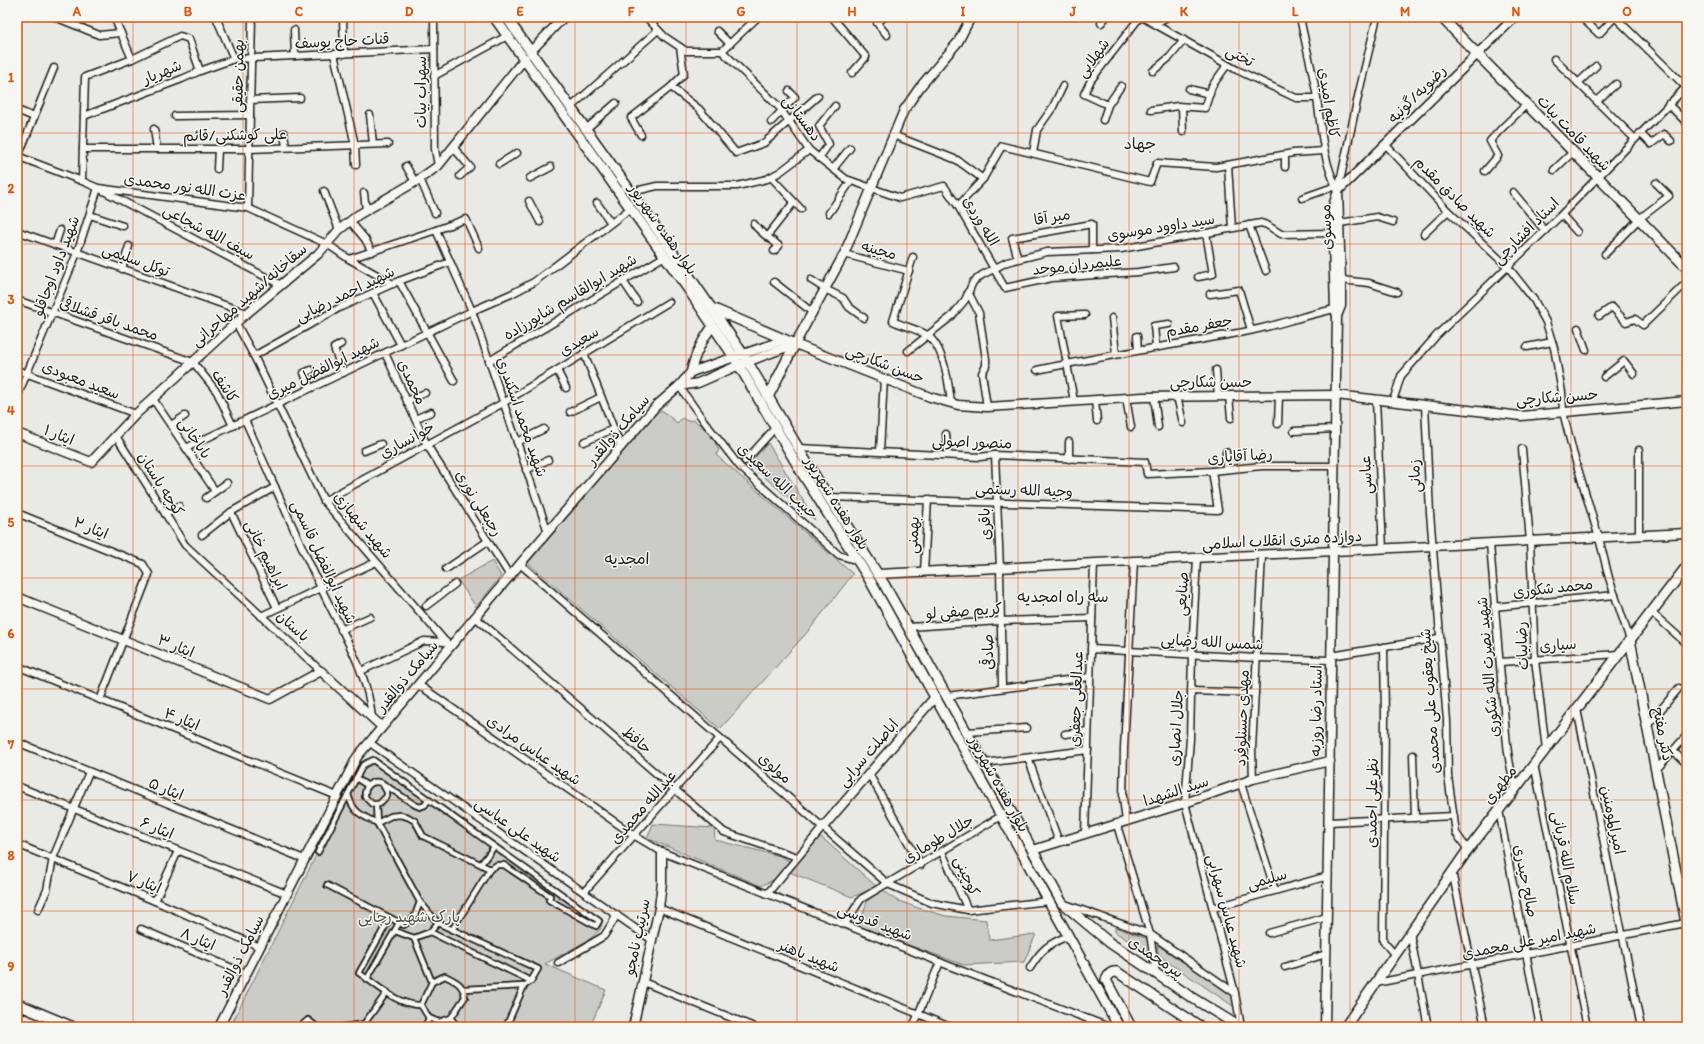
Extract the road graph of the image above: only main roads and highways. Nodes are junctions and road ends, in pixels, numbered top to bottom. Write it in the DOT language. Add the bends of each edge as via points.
graph roads {
  1 [pos="494,17"];
  2 [pos="506,17"];
  3 [pos="1441,17"];
  4 [pos="1687,268"];
  5 [pos="713,309"];
  6 [pos="768,397"];
  7 [pos="1687,567"];
  8 [pos="1630,640"];
  9 [pos="1062,903"];
  10 [pos="1687,925"];
  11 [pos="17,1004"];
  12 [pos="72,1027"];
  13 [pos="1118,1027"];
  14 [pos="1132,1027"];
  15 [pos="1201,1027"];
  16 [pos="1240,1027"];
  17 [pos="1345,1027"];
  1 -- 13 [label="main road, بلوار هفده شهریور" via="665,256 736,361 896,626"];
  2 -- 5 [label="main road, بلوار هفده شهریور"];
  3 -- 4 [label="main road, شهید قامت بیات"];
  5 -- 6 [label="main road, بلوار هفده شهریور" via="746,358"];
  5 -- 6 [label="main road" via="795,344"];
  6 -- 9 [label="main road, بلوار هفده شهریور" via="909,627"];
  7 -- 8 [label="main road, مطهری"];
  8 -- 10 [label="main road, دکتر مفتح"];
  8 -- 17 [label="main road, مطهری" via="1452,871"];
  9 -- 16 [label="main road, پیرمحمدی" via="1110,943"];
  11 -- 12 [label="highway"];
  14 -- 15 [label="main road" via="1106,980 1110,973 1117,972"];
}
